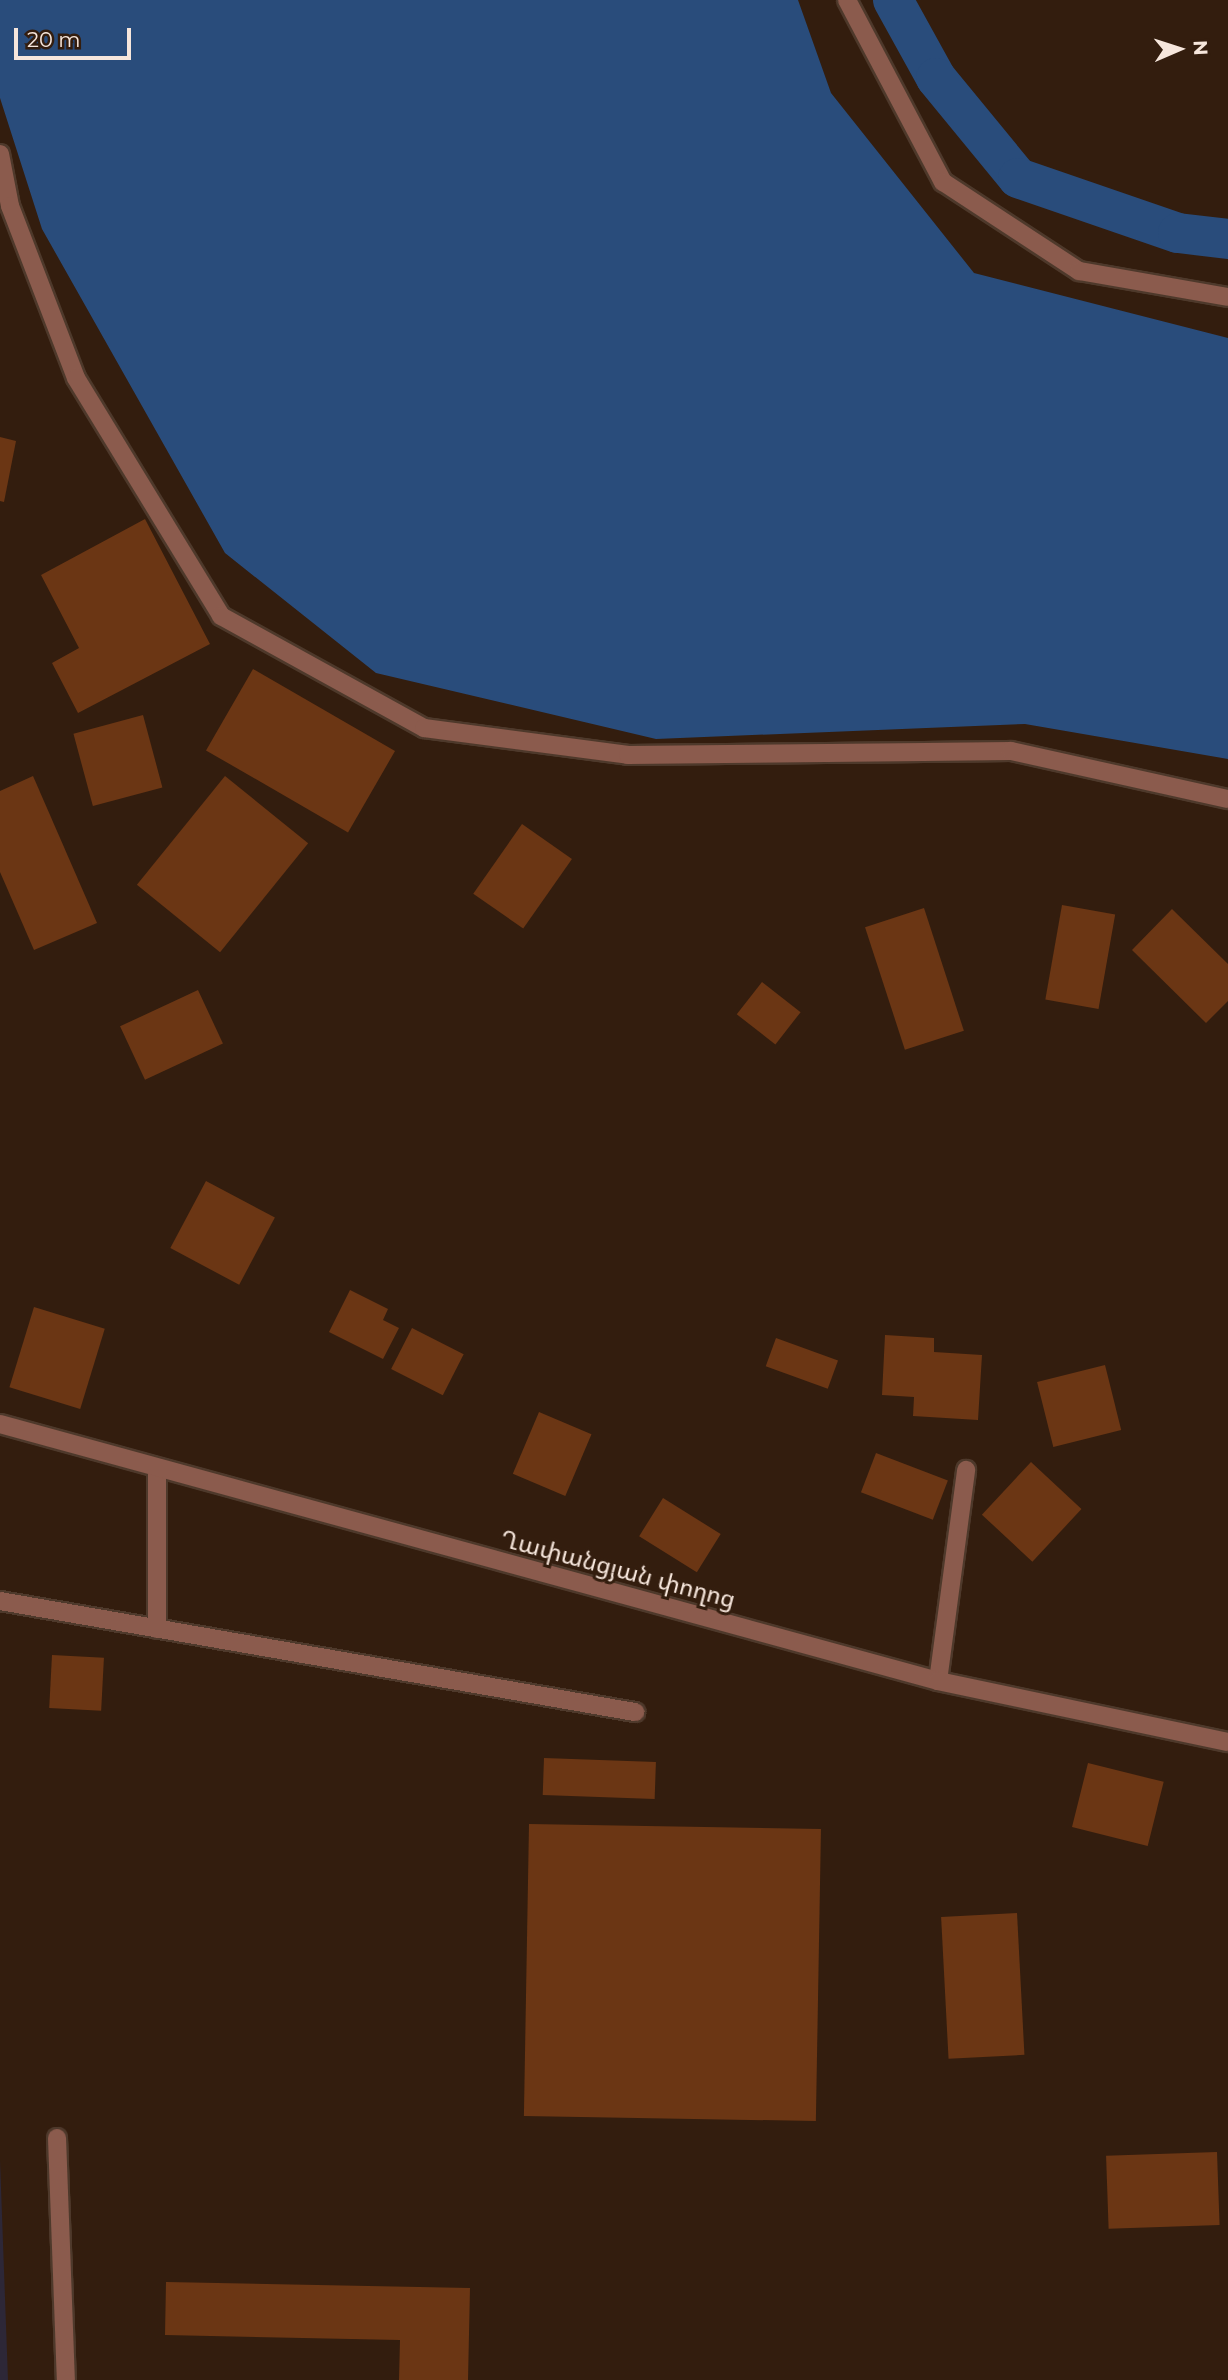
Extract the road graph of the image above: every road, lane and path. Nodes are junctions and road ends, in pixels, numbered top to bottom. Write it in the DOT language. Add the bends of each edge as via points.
graph roads {
  1 [pos="846,0"];
  2 [pos="0,154"];
  3 [pos="5,209"];
  4 [pos="1228,297"];
  5 [pos="1228,799"];
  6 [pos="0,1423"];
  7 [pos="966,1469"];
  8 [pos="157,1470"];
  9 [pos="0,1601"];
  10 [pos="157,1629"];
  11 [pos="938,1681"];
  12 [pos="635,1712"];
  13 [pos="1228,1742"];
  14 [pos="57,2138"];
  15 [pos="66,2380"];
  1 -- 4 [label="street" via="943,182 1079,271"];
  2 -- 3 [label="street"];
  3 -- 5 [label="street" via="76,378 221,616 424,728 628,755 1010,751"];
  6 -- 8 [label="street, Ղափանցյան փողոց"];
  7 -- 11 [label="street"];
  8 -- 10 [label="street"];
  8 -- 11 [label="street, Ղափանցյան փողոց"];
  9 -- 10 [label="street"];
  10 -- 12 [label="street"];
  11 -- 13 [label="street, Ղափանցյան փողոց"];
  14 -- 15 [label="street"];
}
